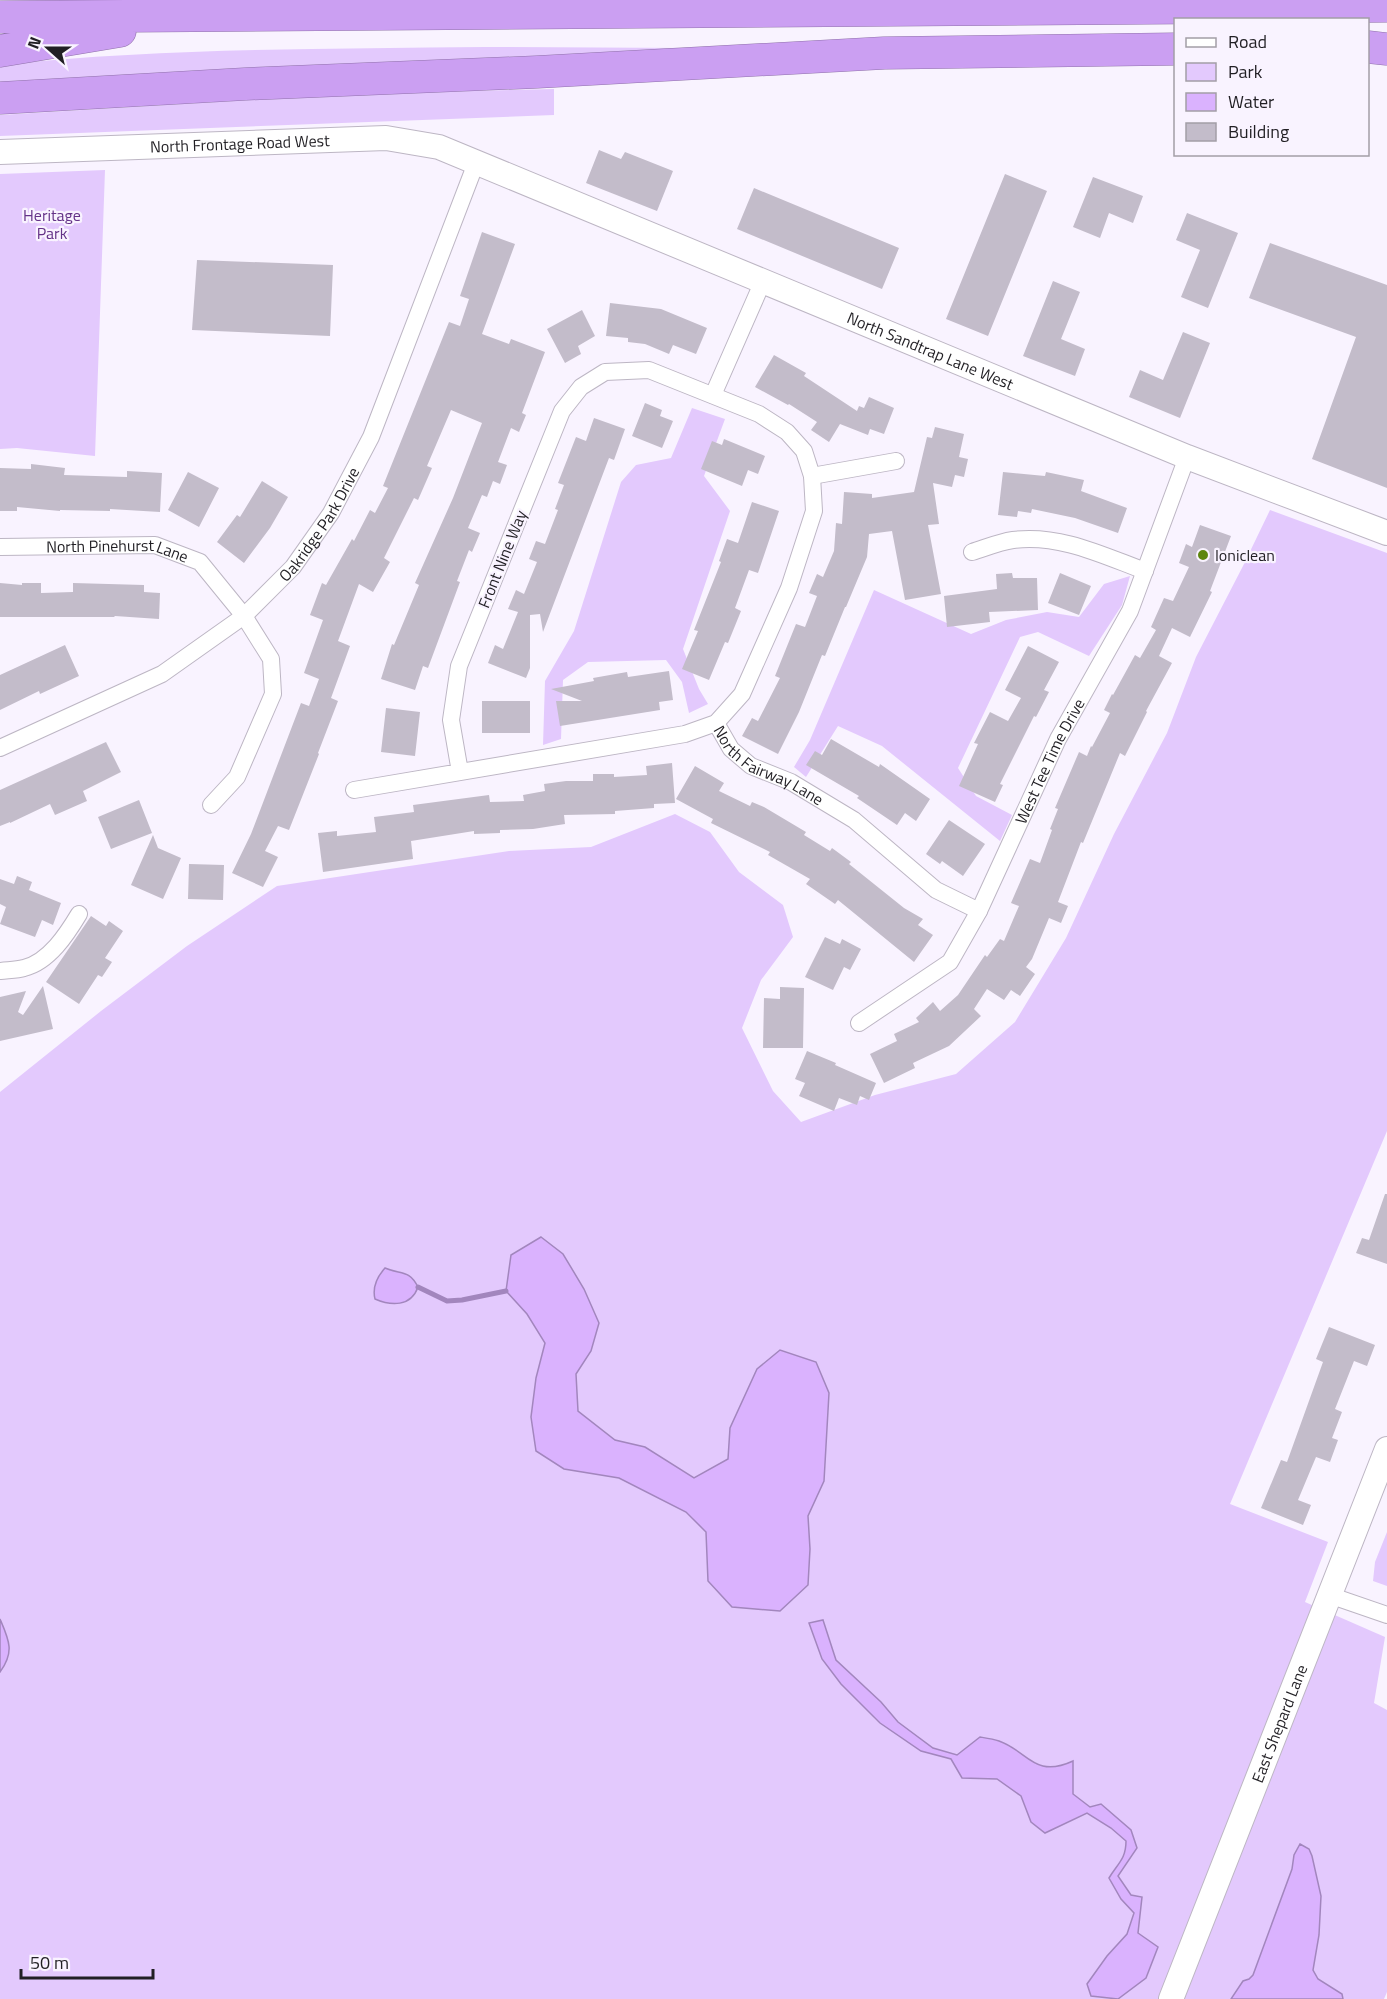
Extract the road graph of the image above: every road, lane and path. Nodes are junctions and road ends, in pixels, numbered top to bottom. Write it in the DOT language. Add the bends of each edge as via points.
graph roads {
  1 [pos="1387,6"];
  2 [pos="206,15"];
  3 [pos="0,17"];
  4 [pos="1369,48"];
  5 [pos="1174,49"];
  6 [pos="1387,49"];
  7 [pos="0,51"];
  8 [pos="0,98"];
  9 [pos="0,152"];
  10 [pos="476,163"];
  11 [pos="763,281"];
  12 [pos="712,395"];
  13 [pos="1186,457"];
  14 [pos="896,460"];
  15 [pos="812,476"];
  16 [pos="1387,533"];
  17 [pos="0,547"];
  18 [pos="972,552"];
  19 [pos="1145,571"];
  20 [pos="244,616"];
  21 [pos="716,723"];
  22 [pos="0,748"];
  23 [pos="460,772"];
  24 [pos="354,790"];
  25 [pos="211,805"];
  26 [pos="979,911"];
  27 [pos="79,914"];
  28 [pos="0,971"];
  29 [pos="859,1023"];
  30 [pos="1387,1449"];
  31 [pos="1329,1595"];
  32 [pos="1387,1615"];
  33 [pos="1171,1999"];
  1 -- 2 [label="highway"];
  2 -- 3 [label="highway"];
  2 -- 7 [label="highway"];
  4 -- 6 [label="highway"];
  5 -- 8 [label="highway" via="884,53"];
  9 -- 10 [label="street, North Frontage Road West" via="386,138 439,147"];
  10 -- 11 [label="street, North Sandtrap Lane West"];
  10 -- 20 [label="street, Oakridge Park Drive" via="371,437 331,513 293,567"];
  11 -- 12 [label="street"];
  11 -- 13 [label="street, North Sandtrap Lane West"];
  12 -- 15 [label="street, Front Nine Way" via="759,414 787,432 804,451"];
  12 -- 23 [label="street, Front Nine Way" via="649,370 605,372 581,387 562,411 459,666 451,720"];
  13 -- 16 [label="street, North Sandtrap Lane West"];
  13 -- 19 [label="street, West Tee Time Drive"];
  14 -- 15 [label="street"];
  15 -- 21 [label="street, Front Nine Way" via="814,511 789,588 742,694"];
  17 -- 20 [label="street, North Pinehurst Lane" via="155,545 200,562"];
  18 -- 19 [label="street" via="1011,540 1040,538 1075,544"];
  19 -- 26 [label="street, West Tee Time Drive" via="1130,611 1058,739"];
  20 -- 22 [label="street, Oakridge Park Drive" via="162,674"];
  20 -- 25 [label="street, North Pinehurst Lane" via="271,659 273,694 237,777"];
  21 -- 23 [label="street, North Fairway Lane" via="685,734"];
  21 -- 26 [label="street, North Fairway Lane" via="731,749 751,766 791,782 854,820 936,890"];
  23 -- 24 [label="street"];
  26 -- 29 [label="street, West Tee Time Drive" via="950,962"];
  27 -- 28 [label="street" via="51,952 37,963"];
  30 -- 31 [label="street, East Shepard Lane"];
  31 -- 32 [label="street"];
  31 -- 33 [label="street, East Shepard Lane"];
}
